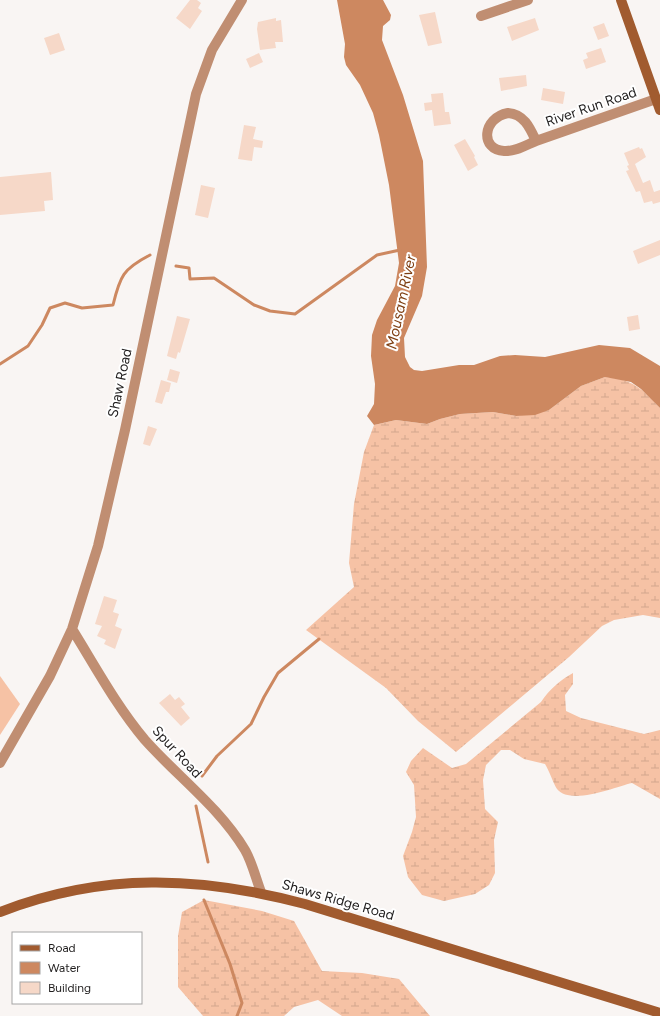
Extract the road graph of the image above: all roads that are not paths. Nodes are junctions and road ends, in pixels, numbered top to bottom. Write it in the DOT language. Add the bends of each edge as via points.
graph roads {
  1 [pos="242,0"];
  2 [pos="528,0"];
  3 [pos="622,0"];
  4 [pos="481,16"];
  5 [pos="656,99"];
  6 [pos="660,110"];
  7 [pos="536,141"];
  8 [pos="72,629"];
  9 [pos="0,763"];
  10 [pos="261,892"];
  11 [pos="0,912"];
  12 [pos="660,1013"];
  1 -- 8 [label="street, Shaw Road" via="212,50 196,94 108,506"];
  2 -- 4 [label="street"];
  3 -- 5 [label="main road"];
  5 -- 6 [label="main road"];
  5 -- 7 [label="street, River Run Road"];
  7 -- 7 [label="street, River Run Road" via="530,127 513,113 497,116 490,123 487,132 491,144 502,151"];
  8 -- 9 [label="street, Shaw Road" via="50,676"];
  8 -- 10 [label="street, Spur Road" via="98,672 144,738 167,765 226,822 246,852"];
  10 -- 11 [label="main road, Shaws Ridge Road" via="216,885 127,883 74,890"];
  10 -- 12 [label="main road, Shaws Ridge Road"];
}
